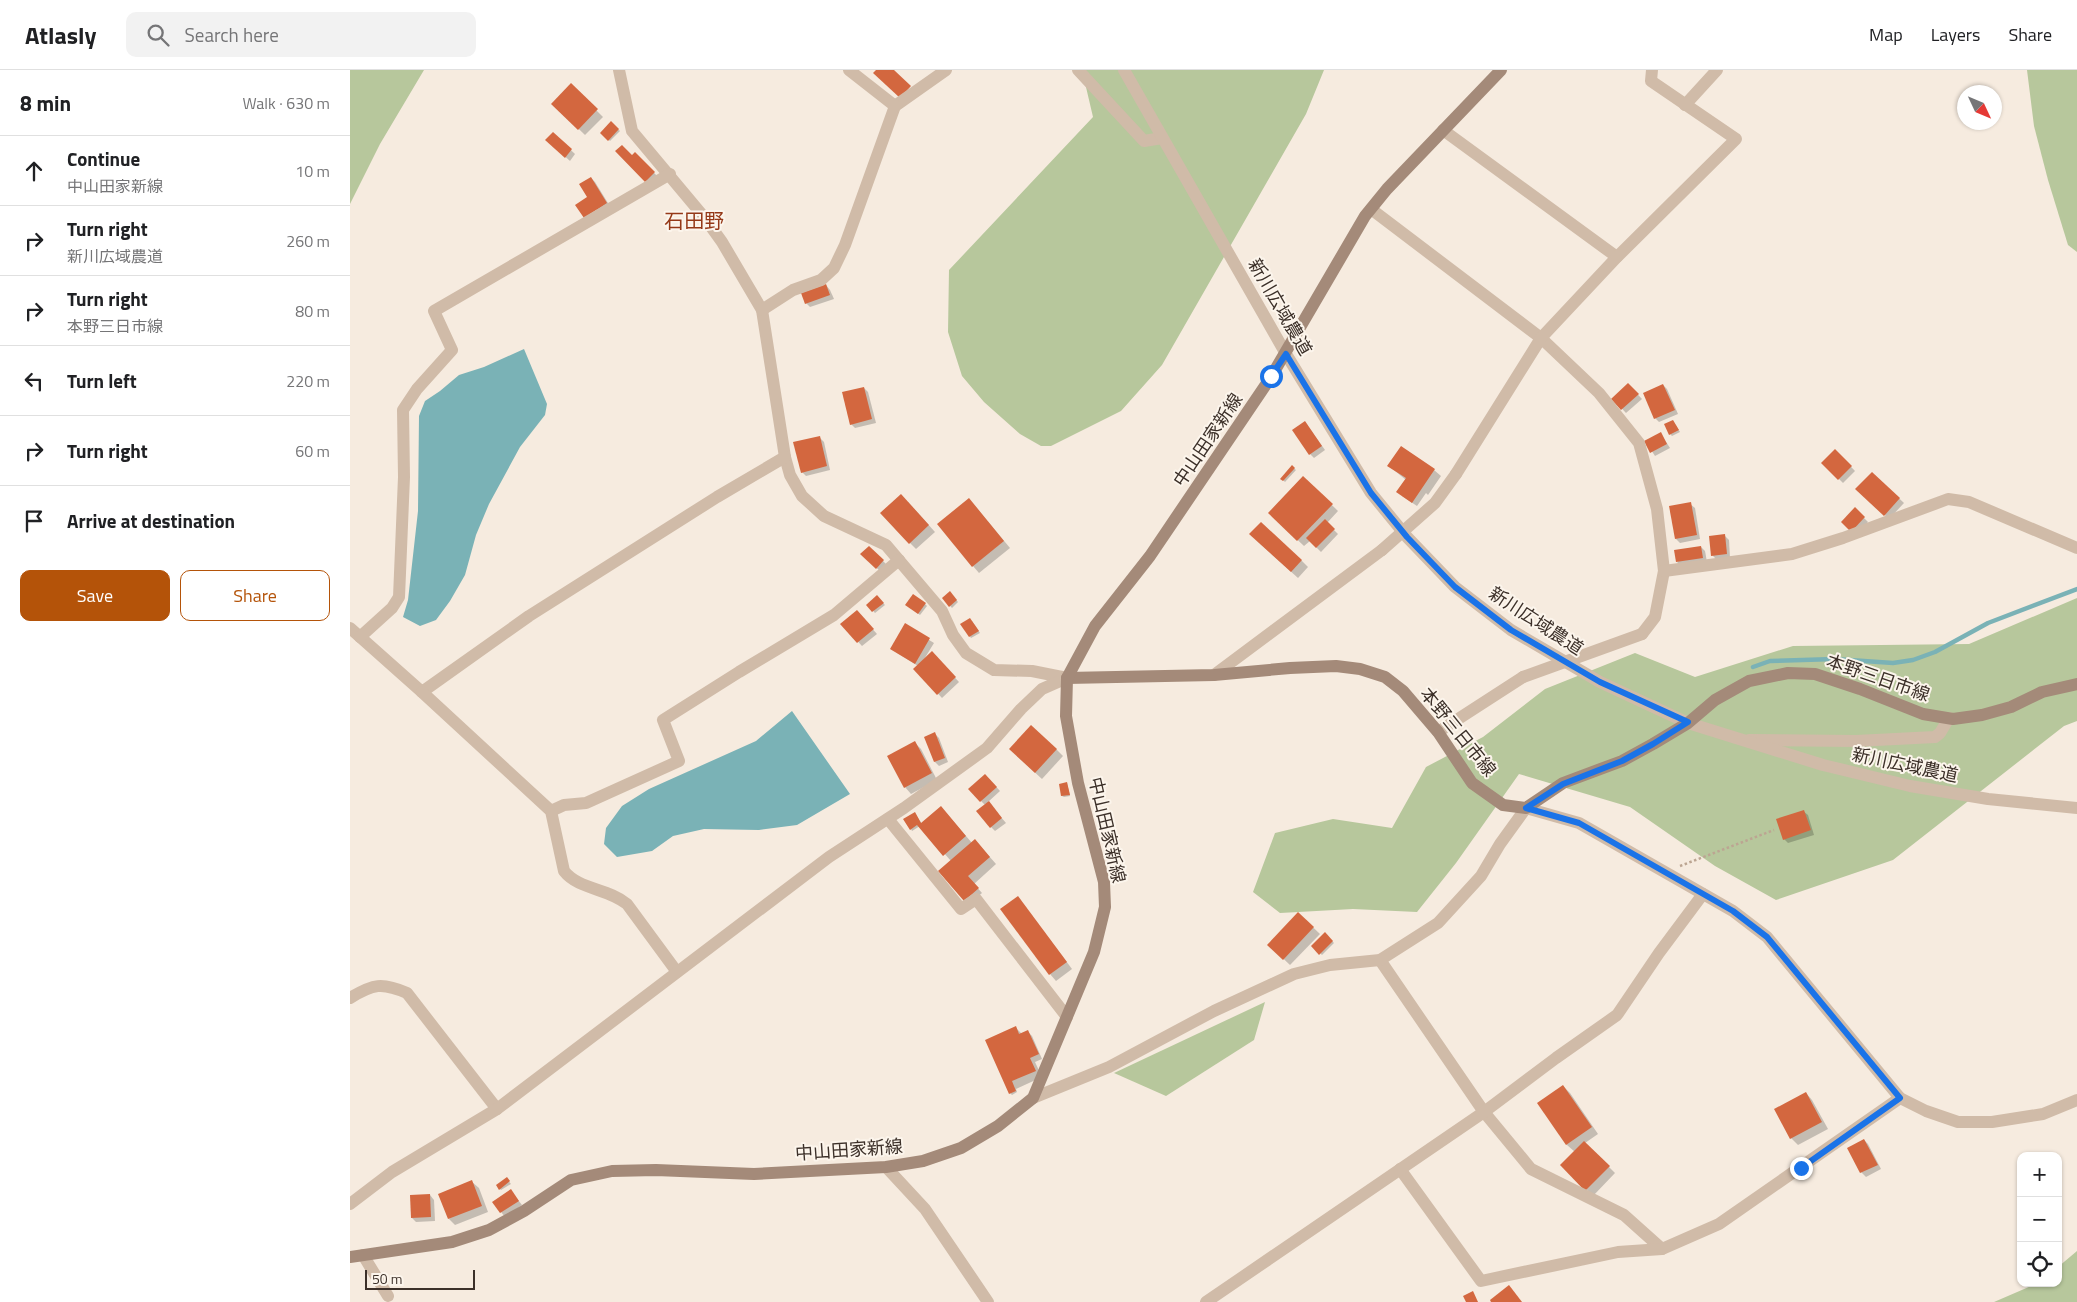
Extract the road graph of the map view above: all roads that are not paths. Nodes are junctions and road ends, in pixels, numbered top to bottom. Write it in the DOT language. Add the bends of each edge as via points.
graph roads {
  1 [pos="619,70"];
  2 [pos="849,70"];
  3 [pos="946,70"];
  4 [pos="1078,70"];
  5 [pos="1124,70"];
  6 [pos="1501,70"];
  7 [pos="1652,70"];
  8 [pos="1717,70"];
  9 [pos="1686,105"];
  10 [pos="895,106"];
  11 [pos="1443,130"];
  12 [pos="1162,138"];
  13 [pos="670,174"];
  14 [pos="1371,209"];
  15 [pos="1617,257"];
  16 [pos="762,310"];
  17 [pos="1541,338"];
  18 [pos="1286,354"];
  19 [pos="786,457"];
  20 [pos="2077,548"];
  21 [pos="899,560"];
  22 [pos="1664,571"];
  23 [pos="355,633"];
  24 [pos="1214,675"];
  25 [pos="1067,678"];
  26 [pos="2077,684"];
  27 [pos="422,692"];
  28 [pos="1949,718"];
  29 [pos="1688,722"];
  30 [pos="1438,732"];
  31 [pos="1744,740"];
  32 [pos="1526,808"];
  33 [pos="2077,808"];
  34 [pos="551,811"];
  35 [pos="888,819"];
  36 [pos="1703,894"];
  37 [pos="1380,960"];
  38 [pos="677,972"];
  39 [pos="350,998"];
  40 [pos="1067,1017"];
  41 [pos="1033,1098"];
  42 [pos="1900,1098"];
  43 [pos="2077,1100"];
  44 [pos="497,1109"];
  45 [pos="1484,1112"];
  46 [pos="886,1167"];
  47 [pos="1400,1169"];
  48 [pos="350,1204"];
  49 [pos="1662,1249"];
  50 [pos="356,1256"];
  51 [pos="386,1300"];
  52 [pos="988,1302"];
  53 [pos="1206,1302"];
  1 -- 13 [label="street" via="632,131"];
  2 -- 10 [label="street"];
  3 -- 10 [label="street"];
  4 -- 12 [label="street" via="1144,141"];
  5 -- 12 [label="street, 新川広域農道"];
  6 -- 11 [label="main road, 中山田家新線"];
  7 -- 9 [label="street" via="1650,81"];
  8 -- 9 [label="street"];
  9 -- 15 [label="street" via="1736,139"];
  10 -- 16 [label="street" via="834,268 821,280 793,290"];
  11 -- 14 [label="main road, 中山田家新線"];
  11 -- 15 [label="street"];
  12 -- 18 [label="street, 新川広域農道"];
  13 -- 16 [label="street" via="722,242"];
  13 -- 23 [label="street" via="434,311 452,350 403,410 399,597 392,608"];
  14 -- 17 [label="street"];
  14 -- 18 [label="main road, 中山田家新線"];
  15 -- 17 [label="street"];
  16 -- 19 [label="street"];
  17 -- 22 [label="street" via="1599,393 1639,443 1657,509"];
  17 -- 24 [label="street, bridge" via="1435,503 1382,550"];
  18 -- 25 [label="main road, 中山田家新線" via="1161,541 1095,626"];
  18 -- 29 [label="street, 新川広域農道" via="1371,493 1455,587 1511,630 1583,672"];
  19 -- 21 [label="street" via="790,475 802,496 824,516 886,545"];
  19 -- 27 [label="street" via="529,616"];
  20 -- 22 [label="street" via="1969,502 1948,499 1792,554"];
  21 -- 25 [label="street" via="942,611 953,635 966,652 994,670 1032,671"];
  21 -- 34 [label="street" via="834,615 663,720 679,761 586,803 564,805"];
  22 -- 30 [label="street, bridge" via="1655,616 1642,634 1523,678"];
  23 -- 27 [label="street"];
  24 -- 25 [label="main road, 本野三日市線"];
  24 -- 30 [label="main road, 本野三日市線" via="1336,666 1360,669 1385,678 1403,691"];
  25 -- 35 [label="street" via="1042,688 987,748"];
  25 -- 40 [label="main road, 中山田家新線" via="1066,716 1078,783 1104,882 1105,907 1094,952"];
  26 -- 28 [label="main road, 本野三日市線" via="2042,692 1982,715"];
  27 -- 34 [label="street"];
  28 -- 29 [label="main road, 本野三日市線" via="1923,714 1815,674 1788,673 1750,680 1716,700"];
  28 -- 31 [label="street" via="1935,737 1856,741"];
  29 -- 31 [label="street, 新川広域農道"];
  29 -- 32 [label="main road, 本野三日市線" via="1622,761 1563,784"];
  30 -- 32 [label="main road, 本野三日市線" via="1472,783 1503,805"];
  31 -- 33 [label="street, 新川広域農道" via="1823,766 1910,786 1988,799"];
  32 -- 36 [label="street" via="1579,823"];
  32 -- 37 [label="street" via="1481,876 1438,923"];
  34 -- 38 [label="street" via="564,871 570,879 619,897"];
  35 -- 38 [label="street" via="829,857"];
  35 -- 40 [label="street" via="962,909 976,899"];
  36 -- 42 [label="street" via="1733,911 1767,937"];
  36 -- 45 [label="street" via="1617,1015"];
  37 -- 41 [label="street" via="1330,965 1294,974 1109,1066"];
  37 -- 45 [label="street"];
  38 -- 44 [label="street"];
  39 -- 44 [label="street" via="369,986 392,986 407,992"];
  40 -- 41 [label="main road, 中山田家新線"];
  41 -- 46 [label="main road, 中山田家新線" via="998,1126 961,1148 923,1161"];
  42 -- 43 [label="street" via="1958,1122 1992,1122 2044,1114"];
  42 -- 49 [label="street" via="1720,1224"];
  44 -- 48 [label="street" via="392,1172"];
  45 -- 47 [label="street"];
  45 -- 49 [label="street" via="1531,1169 1624,1215"];
  46 -- 50 [label="main road, 中山田家新線" via="754,1174 612,1171 571,1180 489,1230 452,1242"];
  46 -- 52 [label="street" via="925,1209"];
  47 -- 49 [label="street" via="1481,1281 1618,1252"];
  47 -- 53 [label="street"];
  50 -- 51 [label="street"];
}
